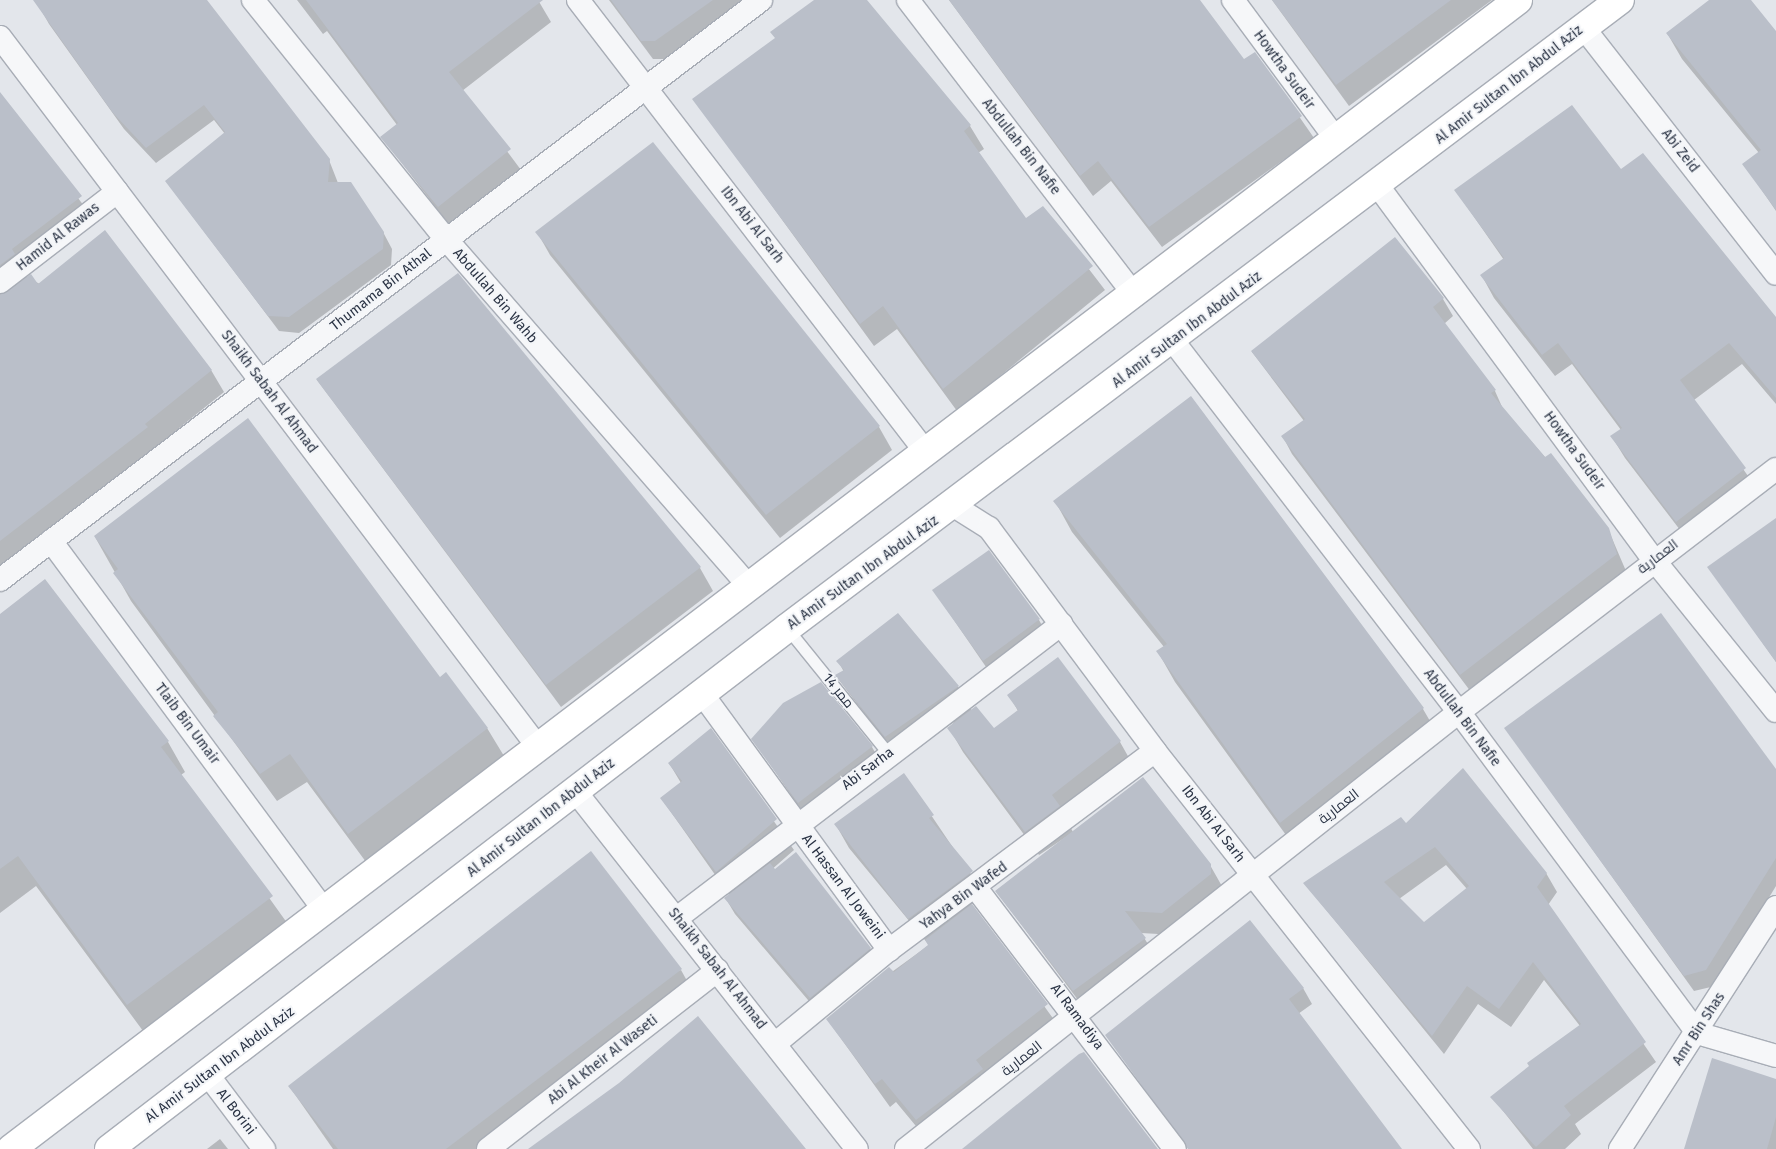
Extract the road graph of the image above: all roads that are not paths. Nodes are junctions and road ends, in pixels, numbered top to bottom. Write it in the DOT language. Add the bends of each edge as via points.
graph roads {
  1 [pos="253,0"];
  2 [pos="578,0"];
  3 [pos="761,0"];
  4 [pos="908,0"];
  5 [pos="1233,0"];
  6 [pos="1518,0"];
  7 [pos="1620,0"];
  8 [pos="1583,28"];
  9 [pos="0,37"];
  10 [pos="644,86"];
  11 [pos="1336,139"];
  12 [pos="1378,186"];
  13 [pos="117,192"];
  14 [pos="446,239"];
  15 [pos="1776,274"];
  16 [pos="0,282"];
  17 [pos="1134,294"];
  18 [pos="1173,341"];
  19 [pos="262,382"];
  20 [pos="926,450"];
  21 [pos="1776,469"];
  22 [pos="954,506"];
  23 [pos="52,541"];
  24 [pos="1654,560"];
  25 [pos="0,580"];
  26 [pos="747,584"];
  27 [pos="1062,624"];
  28 [pos="787,628"];
  29 [pos="703,694"];
  30 [pos="1776,711"];
  31 [pos="1459,712"];
  32 [pos="538,746"];
  33 [pos="1155,751"];
  34 [pos="888,754"];
  35 [pos="576,792"];
  36 [pos="796,824"];
  37 [pos="1253,874"];
  38 [pos="976,888"];
  39 [pos="1776,907"];
  40 [pos="323,908"];
  41 [pos="677,918"];
  42 [pos="890,950"];
  43 [pos="718,970"];
  44 [pos="1077,1016"];
  45 [pos="1697,1033"];
  46 [pos="776,1043"];
  47 [pos="1776,1056"];
  48 [pos="208,1075"];
  49 [pos="11,1149"];
  50 [pos="109,1149"];
  51 [pos="264,1149"];
  52 [pos="488,1149"];
  53 [pos="857,1149"];
  54 [pos="906,1149"];
  55 [pos="1175,1149"];
  56 [pos="1469,1149"];
  57 [pos="1620,1149"];
  1 -- 14 [label="street, Abdullah Bin Wahb"];
  2 -- 10 [label="street, Ibn Abi Al Sarh"];
  3 -- 10 [label="street, Thumama Bin Athal"];
  4 -- 17 [label="street, Abdullah Bin Nafie"];
  5 -- 11 [label="street, Howtha Sudeir"];
  6 -- 11 [label="street"];
  7 -- 8 [label="street, Al Amir Sultan Ibn Abdul Aziz"];
  8 -- 12 [label="street, Al Amir Sultan Ibn Abdul Aziz"];
  8 -- 15 [label="street, Abi Zeid"];
  9 -- 13 [label="street, Shaikh Sabah Al Ahmad"];
  10 -- 14 [label="street, Thumama Bin Athal"];
  10 -- 20 [label="street, Ibn Abi Al Sarh"];
  11 -- 17 [label="street"];
  12 -- 18 [label="street, Al Amir Sultan Ibn Abdul Aziz"];
  12 -- 24 [label="street, Howtha Sudeir"];
  13 -- 16 [label="street, Hamid Al Rawas"];
  13 -- 19 [label="street, Shaikh Sabah Al Ahmad"];
  14 -- 19 [label="street, Thumama Bin Athal"];
  14 -- 26 [label="street, Abdullah Bin Wahb"];
  17 -- 20 [label="street"];
  18 -- 22 [label="street, Al Amir Sultan Ibn Abdul Aziz"];
  18 -- 31 [label="street, Abdullah Bin Nafie"];
  19 -- 23 [label="street, Thumama Bin Athal"];
  19 -- 32 [label="street, Shaikh Sabah Al Ahmad"];
  20 -- 26 [label="street"];
  21 -- 24 [label="street, العمارية"];
  22 -- 27 [label="street, Ibn Abi Al Sarh" via="990,528"];
  22 -- 28 [label="street, Al Amir Sultan Ibn Abdul Aziz"];
  23 -- 25 [label="street, Thumama Bin Athal"];
  23 -- 40 [label="street, Tlaib Bin Umair"];
  24 -- 30 [label="street, Howtha Sudeir"];
  24 -- 31 [label="street, العمارية"];
  26 -- 32 [label="street"];
  27 -- 33 [label="street, Ibn Abi Al Sarh"];
  27 -- 34 [label="street, Abi Sarha"];
  28 -- 29 [label="street, Al Amir Sultan Ibn Abdul Aziz"];
  28 -- 34 [label="lane, ممر 14"];
  29 -- 35 [label="street, Al Amir Sultan Ibn Abdul Aziz"];
  29 -- 36 [label="street, Al Hassan Al Joweini"];
  31 -- 37 [label="street, العمارية"];
  31 -- 45 [label="street, Abdullah Bin Nafie"];
  32 -- 40 [label="street"];
  33 -- 37 [label="street, Ibn Abi Al Sarh"];
  33 -- 38 [label="street, Yahya Bin Wafed"];
  34 -- 36 [label="street, Abi Sarha"];
  35 -- 41 [label="street, Shaikh Sabah Al Ahmad"];
  35 -- 48 [label="street, Al Amir Sultan Ibn Abdul Aziz"];
  36 -- 41 [label="street, Abi Sarha"];
  36 -- 42 [label="street, Al Hassan Al Joweini"];
  37 -- 44 [label="street, العمارية"];
  37 -- 56 [label="street, Ibn Abi Al Sarh"];
  38 -- 42 [label="street, Yahya Bin Wafed"];
  38 -- 44 [label="street, Al Ramadiya"];
  39 -- 45 [label="street, Amr Bin Shas"];
  40 -- 49 [label="street"];
  41 -- 43 [label="street, Shaikh Sabah Al Ahmad"];
  42 -- 46 [label="street, Yahya Bin Wafed"];
  43 -- 46 [label="street, Shaikh Sabah Al Ahmad"];
  43 -- 52 [label="street, Abi Al Kheir Al Waseti"];
  44 -- 54 [label="street, العمارية"];
  44 -- 55 [label="street, Al Ramadiya"];
  45 -- 47 [label="street"];
  45 -- 57 [label="street, Amr Bin Shas"];
  46 -- 53 [label="street, Shaikh Sabah Al Ahmad"];
  48 -- 50 [label="street, Al Amir Sultan Ibn Abdul Aziz"];
  48 -- 51 [label="street, Al Borini"];
}
